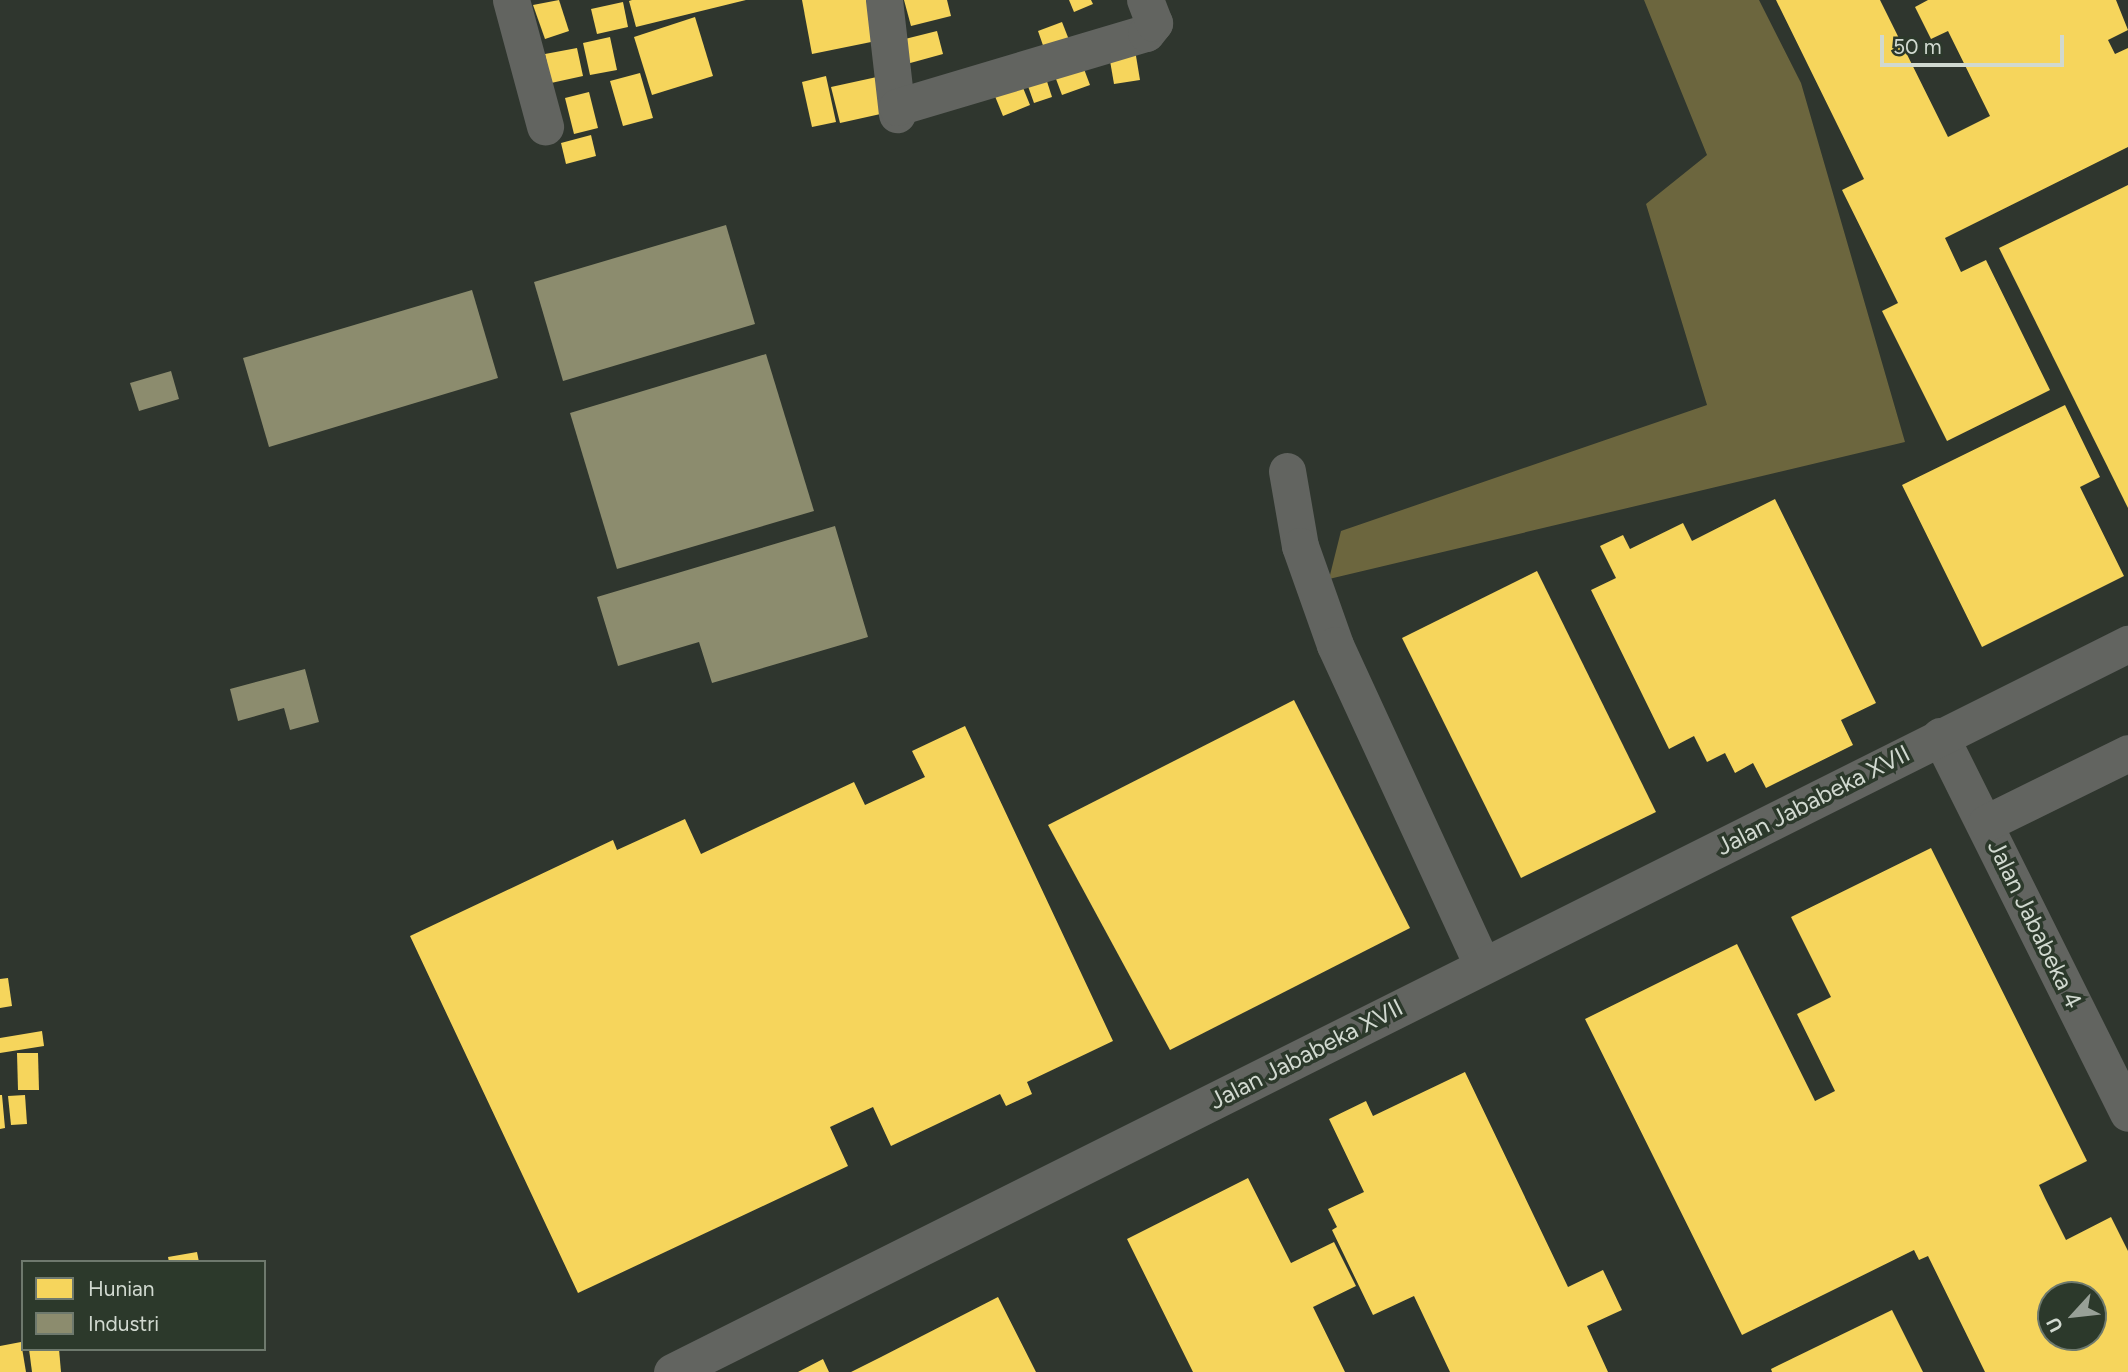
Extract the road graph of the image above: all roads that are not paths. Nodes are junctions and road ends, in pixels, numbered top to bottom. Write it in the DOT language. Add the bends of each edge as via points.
graph roads {
  1 [pos="511,0"];
  2 [pos="884,0"];
  3 [pos="1145,0"];
  4 [pos="545,126"];
  5 [pos="1287,471"];
  6 [pos="2128,644"];
  7 [pos="1940,736"];
  8 [pos="2128,753"];
  9 [pos="1986,823"];
  10 [pos="1482,965"];
  11 [pos="2128,1113"];
  12 [pos="673,1372"];
  1 -- 4 [label="street"];
  2 -- 3 [label="street" via="897,111 1146,33 1154,23"];
  5 -- 10 [label="street" via="1300,546 1335,645"];
  6 -- 7 [label="street, Jalan Jababeka XVII"];
  7 -- 9 [label="street, Jalan Jababeka 4"];
  7 -- 10 [label="street, Jalan Jababeka XVII"];
  8 -- 9 [label="street"];
  9 -- 11 [label="street, Jalan Jababeka 4"];
  10 -- 12 [label="street, Jalan Jababeka XVII"];
}
